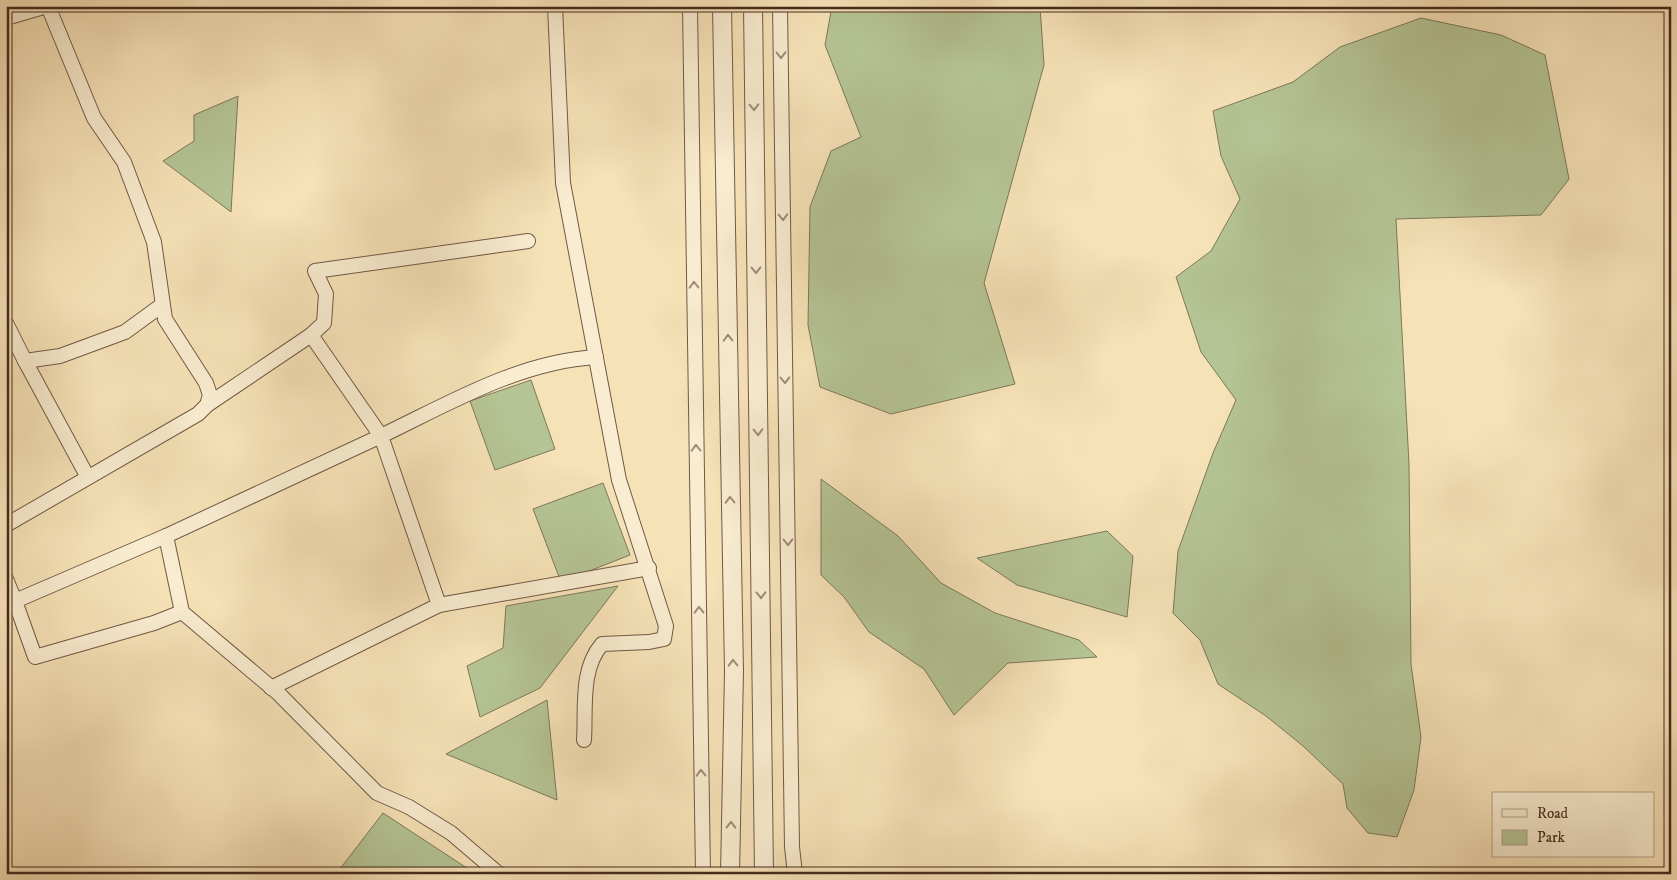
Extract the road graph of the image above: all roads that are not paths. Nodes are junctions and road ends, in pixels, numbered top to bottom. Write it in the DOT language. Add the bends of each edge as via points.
graph roads {
  1 [pos="48,6"];
  2 [pos="556,6"];
  3 [pos="690,6"];
  4 [pos="722,6"];
  5 [pos="753,6"];
  6 [pos="780,6"];
  7 [pos="6,18"];
  8 [pos="528,241"];
  9 [pos="162,305"];
  10 [pos="6,322"];
  11 [pos="311,335"];
  12 [pos="596,357"];
  13 [pos="25,361"];
  14 [pos="207,405"];
  15 [pos="381,436"];
  16 [pos="85,472"];
  17 [pos="6,525"];
  18 [pos="166,536"];
  19 [pos="649,568"];
  20 [pos="6,579"];
  21 [pos="11,603"];
  22 [pos="439,605"];
  23 [pos="182,612"];
  24 [pos="271,688"];
  25 [pos="584,740"];
  26 [pos="498,874"];
  27 [pos="703,874"];
  28 [pos="730,874"];
  29 [pos="764,874"];
  30 [pos="795,874"];
  1 -- 7 [label="street"];
  1 -- 9 [label="street" via="94,118 120,154 145,217 154,242"];
  2 -- 12 [label="street" via="563,183"];
  27 -- 3 [label="street, one-way"];
  28 -- 4 [label="street, one-way" via="734,671"];
  5 -- 29 [label="street, one-way"];
  6 -- 30 [label="street, one-way" via="792,846"];
  8 -- 11 [label="street" via="315,271 326,294 324,323"];
  9 -- 13 [label="street" via="125,332 60,356"];
  9 -- 14 [label="street" via="165,319 206,383 210,395"];
  10 -- 13 [label="street"];
  11 -- 14 [label="street"];
  11 -- 15 [label="street"];
  12 -- 15 [label="street" via="572,359 507,376"];
  12 -- 19 [label="street" via="619,480"];
  13 -- 16 [label="street"];
  14 -- 17 [label="street" via="198,414"];
  15 -- 18 [label="street"];
  15 -- 22 [label="street"];
  18 -- 21 [label="street"];
  18 -- 23 [label="street"];
  19 -- 22 [label="street"];
  19 -- 25 [label="street" via="666,626 664,639 602,644 595,651 588,667"];
  20 -- 21 [label="street"];
  21 -- 23 [label="street" via="35,657"];
  22 -- 24 [label="street"];
  23 -- 24 [label="street"];
  24 -- 26 [label="street" via="377,793 450,833"];
}
